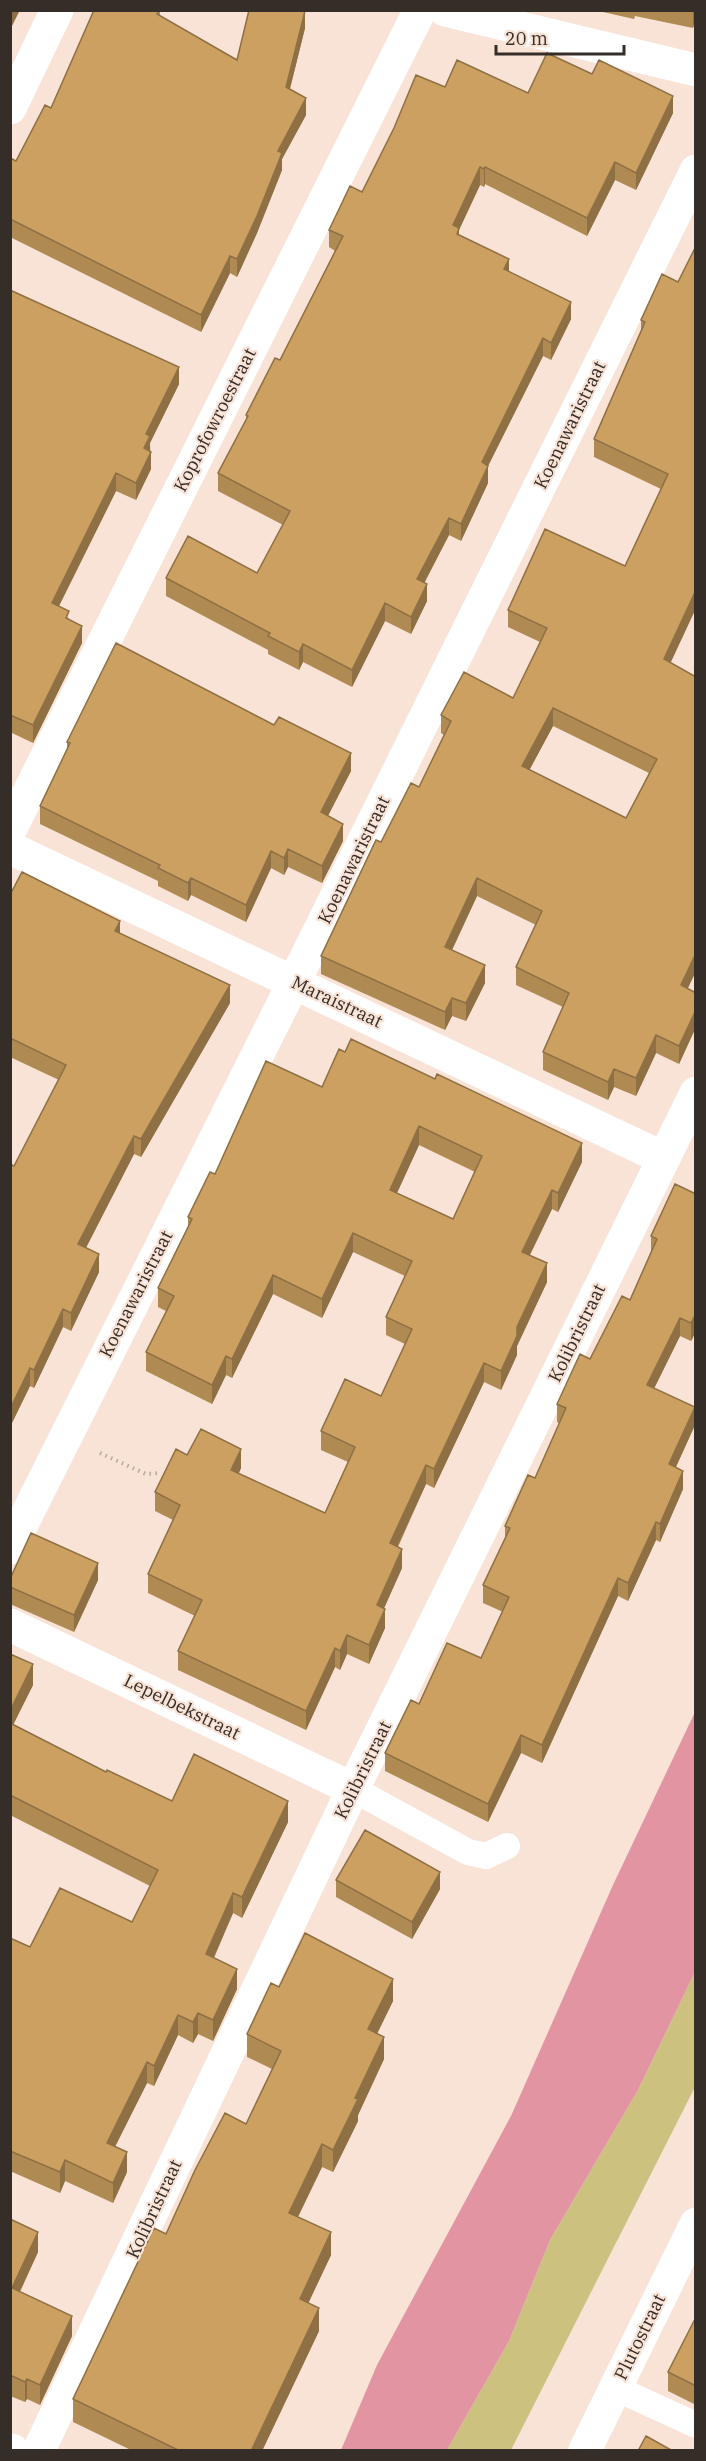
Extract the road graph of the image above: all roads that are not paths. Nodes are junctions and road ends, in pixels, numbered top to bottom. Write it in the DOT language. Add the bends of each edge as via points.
graph roads {
  1 [pos="57,10"];
  2 [pos="420,10"];
  3 [pos="445,10"];
  4 [pos="696,70"];
  5 [pos="10,108"];
  6 [pos="696,171"];
  7 [pos="10,830"];
  8 [pos="10,848"];
  9 [pos="294,982"];
  10 [pos="696,1093"];
  11 [pos="663,1158"];
  12 [pos="10,1548"];
  13 [pos="10,1625"];
  14 [pos="353,1790"];
  15 [pos="507,1846"];
  16 [pos="696,2224"];
  17 [pos="615,2388"];
  18 [pos="696,2425"];
  19 [pos="39,2451"];
  20 [pos="585,2451"];
  1 -- 5 [label="street"];
  2 -- 7 [label="street, Koprofowroestraat"];
  3 -- 4 [label="street"];
  6 -- 9 [label="street, Koenawaristraat"];
  8 -- 9 [label="street, Maraistraat"];
  9 -- 11 [label="street, Maraistraat"];
  9 -- 12 [label="street, Koenawaristraat"];
  10 -- 11 [label="street, Kolibristraat"];
  11 -- 14 [label="street, Kolibristraat"];
  13 -- 14 [label="street, Lepelbekstraat"];
  14 -- 15 [label="lane" via="468,1852 486,1856"];
  14 -- 19 [label="street, Kolibristraat"];
  16 -- 17 [label="street, Plutostraat"];
  17 -- 18 [label="lane"];
  17 -- 20 [label="street, Plutostraat"];
}
